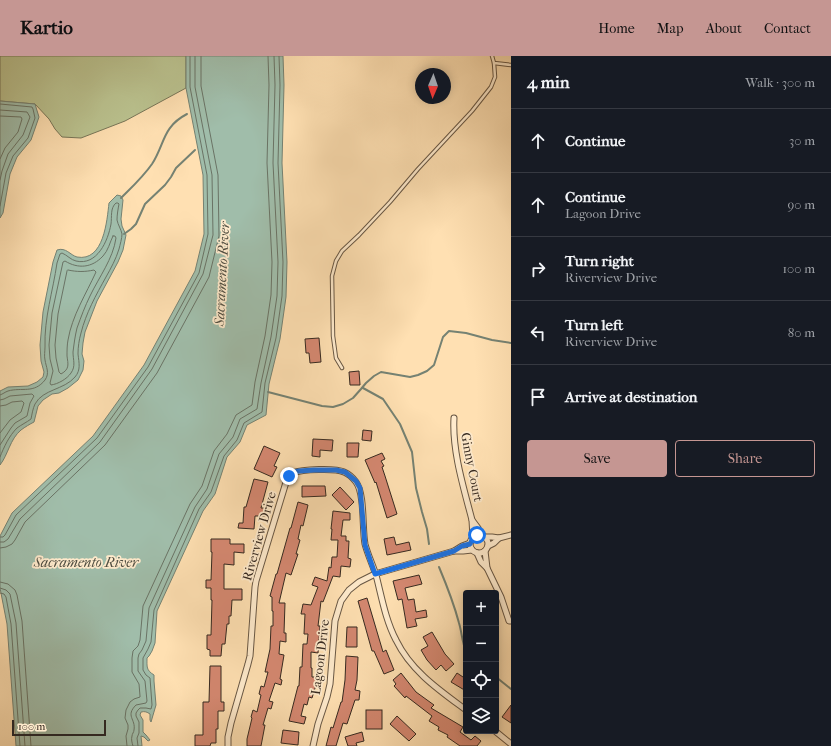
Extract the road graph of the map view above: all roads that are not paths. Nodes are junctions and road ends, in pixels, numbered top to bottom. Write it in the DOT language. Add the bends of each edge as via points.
graph roads {
  1 [pos="492,56"];
  2 [pos="494,63"];
  3 [pos="511,65"];
  4 [pos="342,368"];
  5 [pos="454,418"];
  6 [pos="472,520"];
  7 [pos="511,535"];
  8 [pos="483,536"];
  9 [pos="473,538"];
  10 [pos="499,538"];
  11 [pos="470,544"];
  12 [pos="487,548"];
  13 [pos="454,551"];
  14 [pos="474,551"];
  15 [pos="487,568"];
  16 [pos="375,574"];
  17 [pos="510,621"];
  18 [pos="463,708"];
  19 [pos="499,734"];
  20 [pos="511,744"];
  21 [pos="228,746"];
  22 [pos="313,746"];
  1 -- 2 [label="lane"];
  2 -- 3 [label="lane"];
  2 -- 4 [label="lane" via="495,77 491,87 472,111 342,251 336,261 332,276 333,336 336,358"];
  5 -- 6 [label="street, Ginny Court" via="453,431 460,475"];
  6 -- 8 [label="street"];
  6 -- 9 [label="street"];
  7 -- 10 [label="street"];
  8 -- 9 [label="street" via="477,535"];
  8 -- 10 [label="street"];
  8 -- 12 [label="street" via="488,542"];
  9 -- 11 [label="street"];
  10 -- 12 [label="street"];
  11 -- 13 [label="street"];
  11 -- 14 [label="street"];
  12 -- 14 [label="street" via="480,553"];
  12 -- 15 [label="street"];
  13 -- 14 [label="street"];
  13 -- 16 [label="street, Lagoon Drive"];
  14 -- 15 [label="street"];
  15 -- 17 [label="street"];
  16 -- 18 [label="street, Riverview Drive" via="392,632 406,658 438,690"];
  16 -- 21 [label="street, Riverview Drive" via="365,545 360,488 356,481 345,472 336,470 299,471 291,474 284,486 255,587 249,660 231,723"];
  16 -- 22 [label="street, Lagoon Drive" via="349,590 337,611 328,697"];
  19 -- 20 [label="street"];
}
